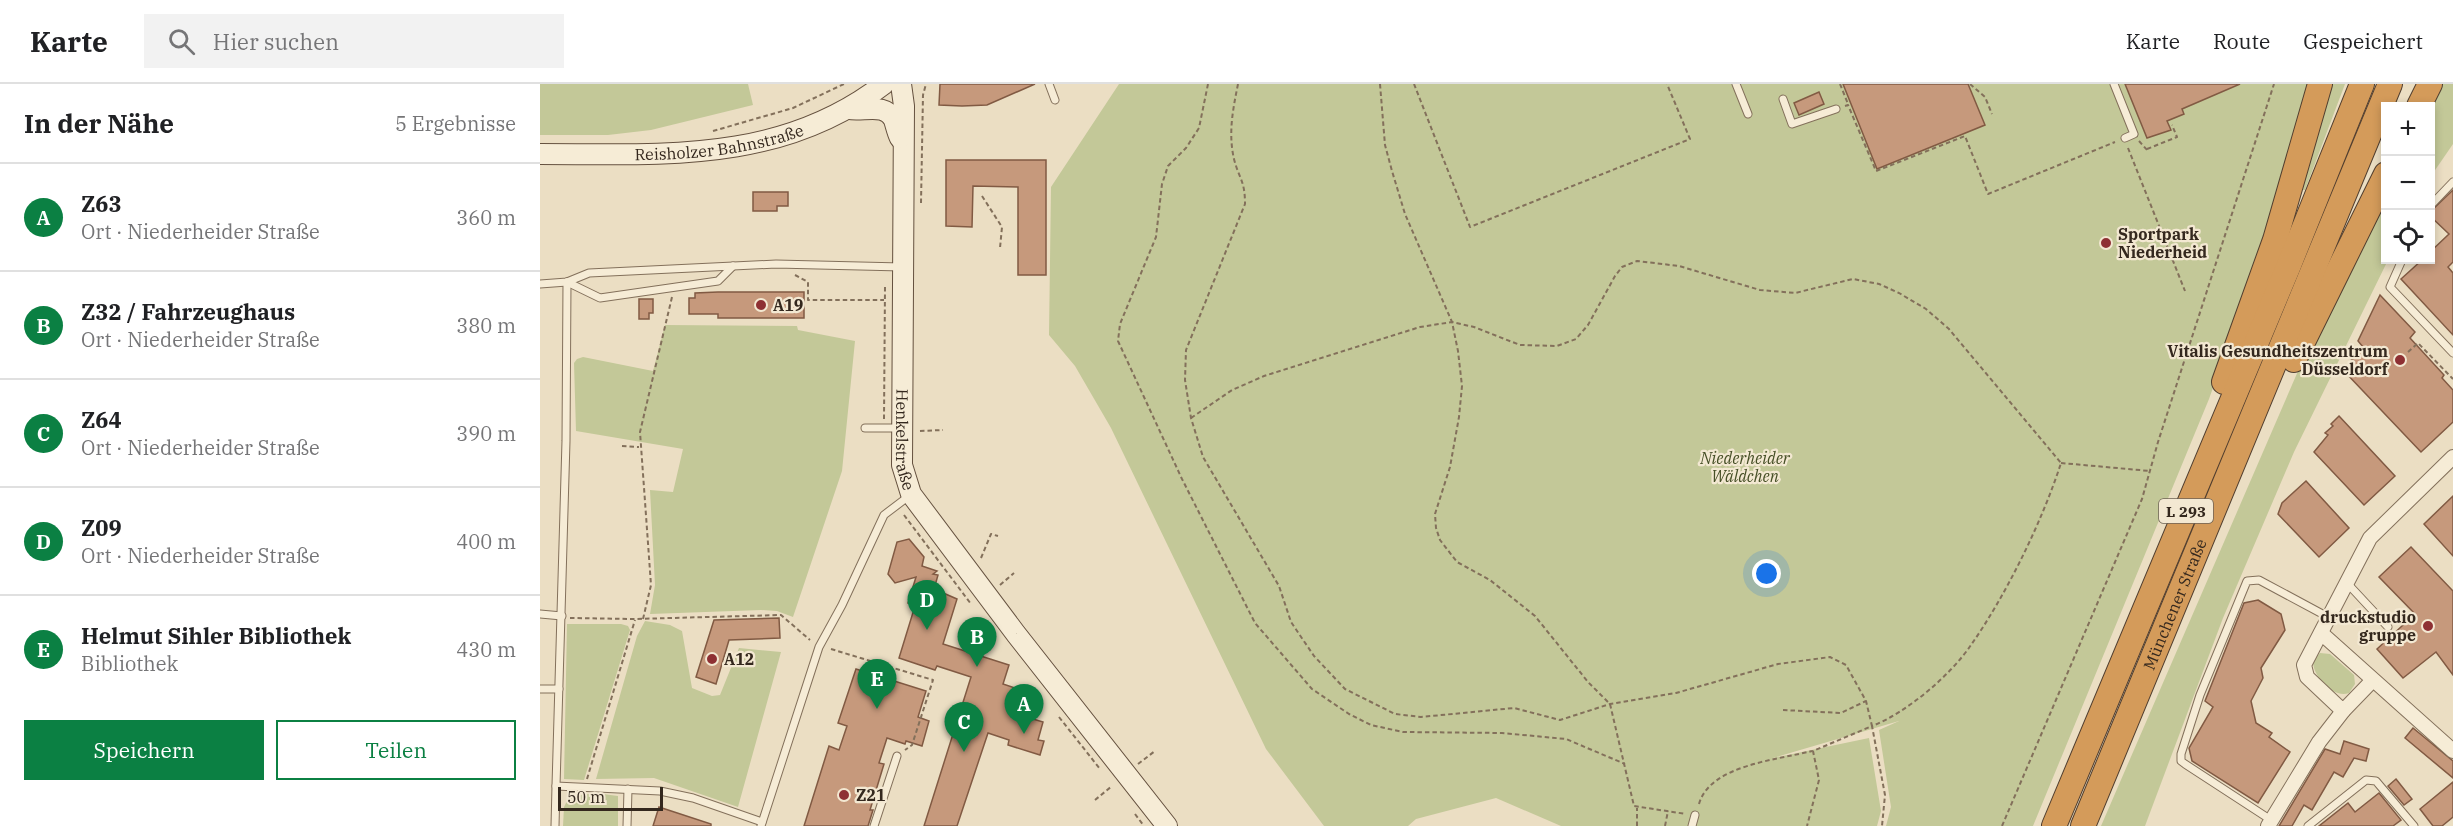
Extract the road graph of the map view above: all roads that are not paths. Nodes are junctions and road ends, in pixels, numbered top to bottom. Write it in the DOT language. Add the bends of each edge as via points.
graph roads {
  1 [pos="884,84"];
  2 [pos="901,84"];
  3 [pos="1049,84"];
  4 [pos="1736,84"];
  5 [pos="2114,84"];
  6 [pos="2320,84"];
  7 [pos="2362,84"];
  8 [pos="2390,84"];
  9 [pos="2430,84"];
  10 [pos="1783,99"];
  11 [pos="1055,100"];
  12 [pos="2421,102"];
  13 [pos="846,109"];
  14 [pos="1836,109"];
  15 [pos="1748,114"];
  16 [pos="2125,138"];
  17 [pos="903,143"];
  18 [pos="540,154"];
  19 [pos="2381,182"];
  20 [pos="2453,182"];
  21 [pos="2435,201"];
  22 [pos="2400,264"];
  23 [pos="734,266"];
  24 [pos="902,267"];
  25 [pos="567,282"];
  26 [pos="540,284"];
  27 [pos="2453,352"];
  28 [pos="865,428"];
  29 [pos="902,429"];
  30 [pos="2453,457"];
  31 [pos="904,499"];
  32 [pos="2208,527"];
  33 [pos="2347,582"];
  34 [pos="540,614"];
  35 [pos="562,617"];
  36 [pos="2328,617"];
  37 [pos="2388,627"];
  38 [pos="2321,633"];
  39 [pos="2372,681"];
  40 [pos="540,689"];
  41 [pos="559,689"];
  42 [pos="2343,711"];
  43 [pos="2093,735"];
  44 [pos="2453,751"];
  45 [pos="897,756"];
  46 [pos="556,786"];
  47 [pos="628,789"];
  48 [pos="1695,815"];
  49 [pos="2269,823"];
  50 [pos="761,824"];
  51 [pos="555,826"];
  52 [pos="627,826"];
  53 [pos="874,826"];
  54 [pos="1167,826"];
  55 [pos="1692,826"];
  56 [pos="2054,826"];
  57 [pos="2083,826"];
  58 [pos="2308,826"];
  59 [pos="2414,826"];
  1 -- 13 [label="street, Reisholzer Bahnstraße"];
  2 -- 17 [label="street, Henkelstraße"];
  3 -- 11 [label="lane"];
  4 -- 15 [label="lane"];
  5 -- 16 [label="lane" via="2134,134"];
  6 -- 43 [label="highway" via="2275,240 2216,406 2106,670"];
  7 -- 43 [label="highway, Münchener Straße / L 293"];
  8 -- 32 [label="highway, Münchener Straße / L 293"];
  9 -- 12 [label="highway"];
  10 -- 14 [label="lane" via="1792,124"];
  13 -- 17 [label="street" via="875,108 887,112"];
  13 -- 18 [label="street, Reisholzer Bahnstraße" via="770,140 710,152"];
  17 -- 24 [label="street, Henkelstraße"];
  19 -- 32 [label="highway" via="2302,341 2234,494"];
  20 -- 21 [label="lane"];
  22 -- 27 [label="lane" via="2390,287"];
  23 -- 24 [label="lane"];
  23 -- 25 [label="lane" via="589,273"];
  23 -- 25 [label="lane" via="718,281 600,298"];
  24 -- 29 [label="street, Henkelstraße"];
  25 -- 26 [label="lane"];
  25 -- 35 [label="lane"];
  28 -- 29 [label="lane"];
  29 -- 31 [label="street, Henkelstraße"];
  30 -- 33 [label="street" via="2376,530"];
  31 -- 50 [label="lane, Henkelstraße" via="884,515 819,647"];
  31 -- 54 [label="street"];
  32 -- 57 [label="highway, Münchener Straße / L 293"];
  33 -- 36 [label="street"];
  33 -- 37 [label="lane"];
  34 -- 35 [label="lane"];
  35 -- 41 [label="lane"];
  36 -- 38 [label="street"];
  36 -- 49 [label="lane" via="2259,580 2252,579 2244,586 2200,695 2181,758"];
  38 -- 39 [label="street"];
  38 -- 42 [label="street" via="2303,670"];
  39 -- 42 [label="street"];
  39 -- 44 [label="street"];
  40 -- 41 [label="lane"];
  41 -- 46 [label="lane"];
  42 -- 49 [label="street"];
  43 -- 56 [label="highway, Münchener Straße / L 293"];
  45 -- 53 [label="lane"];
  46 -- 47 [label="lane"];
  46 -- 51 [label="lane"];
  47 -- 50 [label="lane" via="693,798"];
  47 -- 52 [label="lane"];
  48 -- 55 [label="lane"];
  58 -- 59 [label="lane" via="2371,778"];
}
